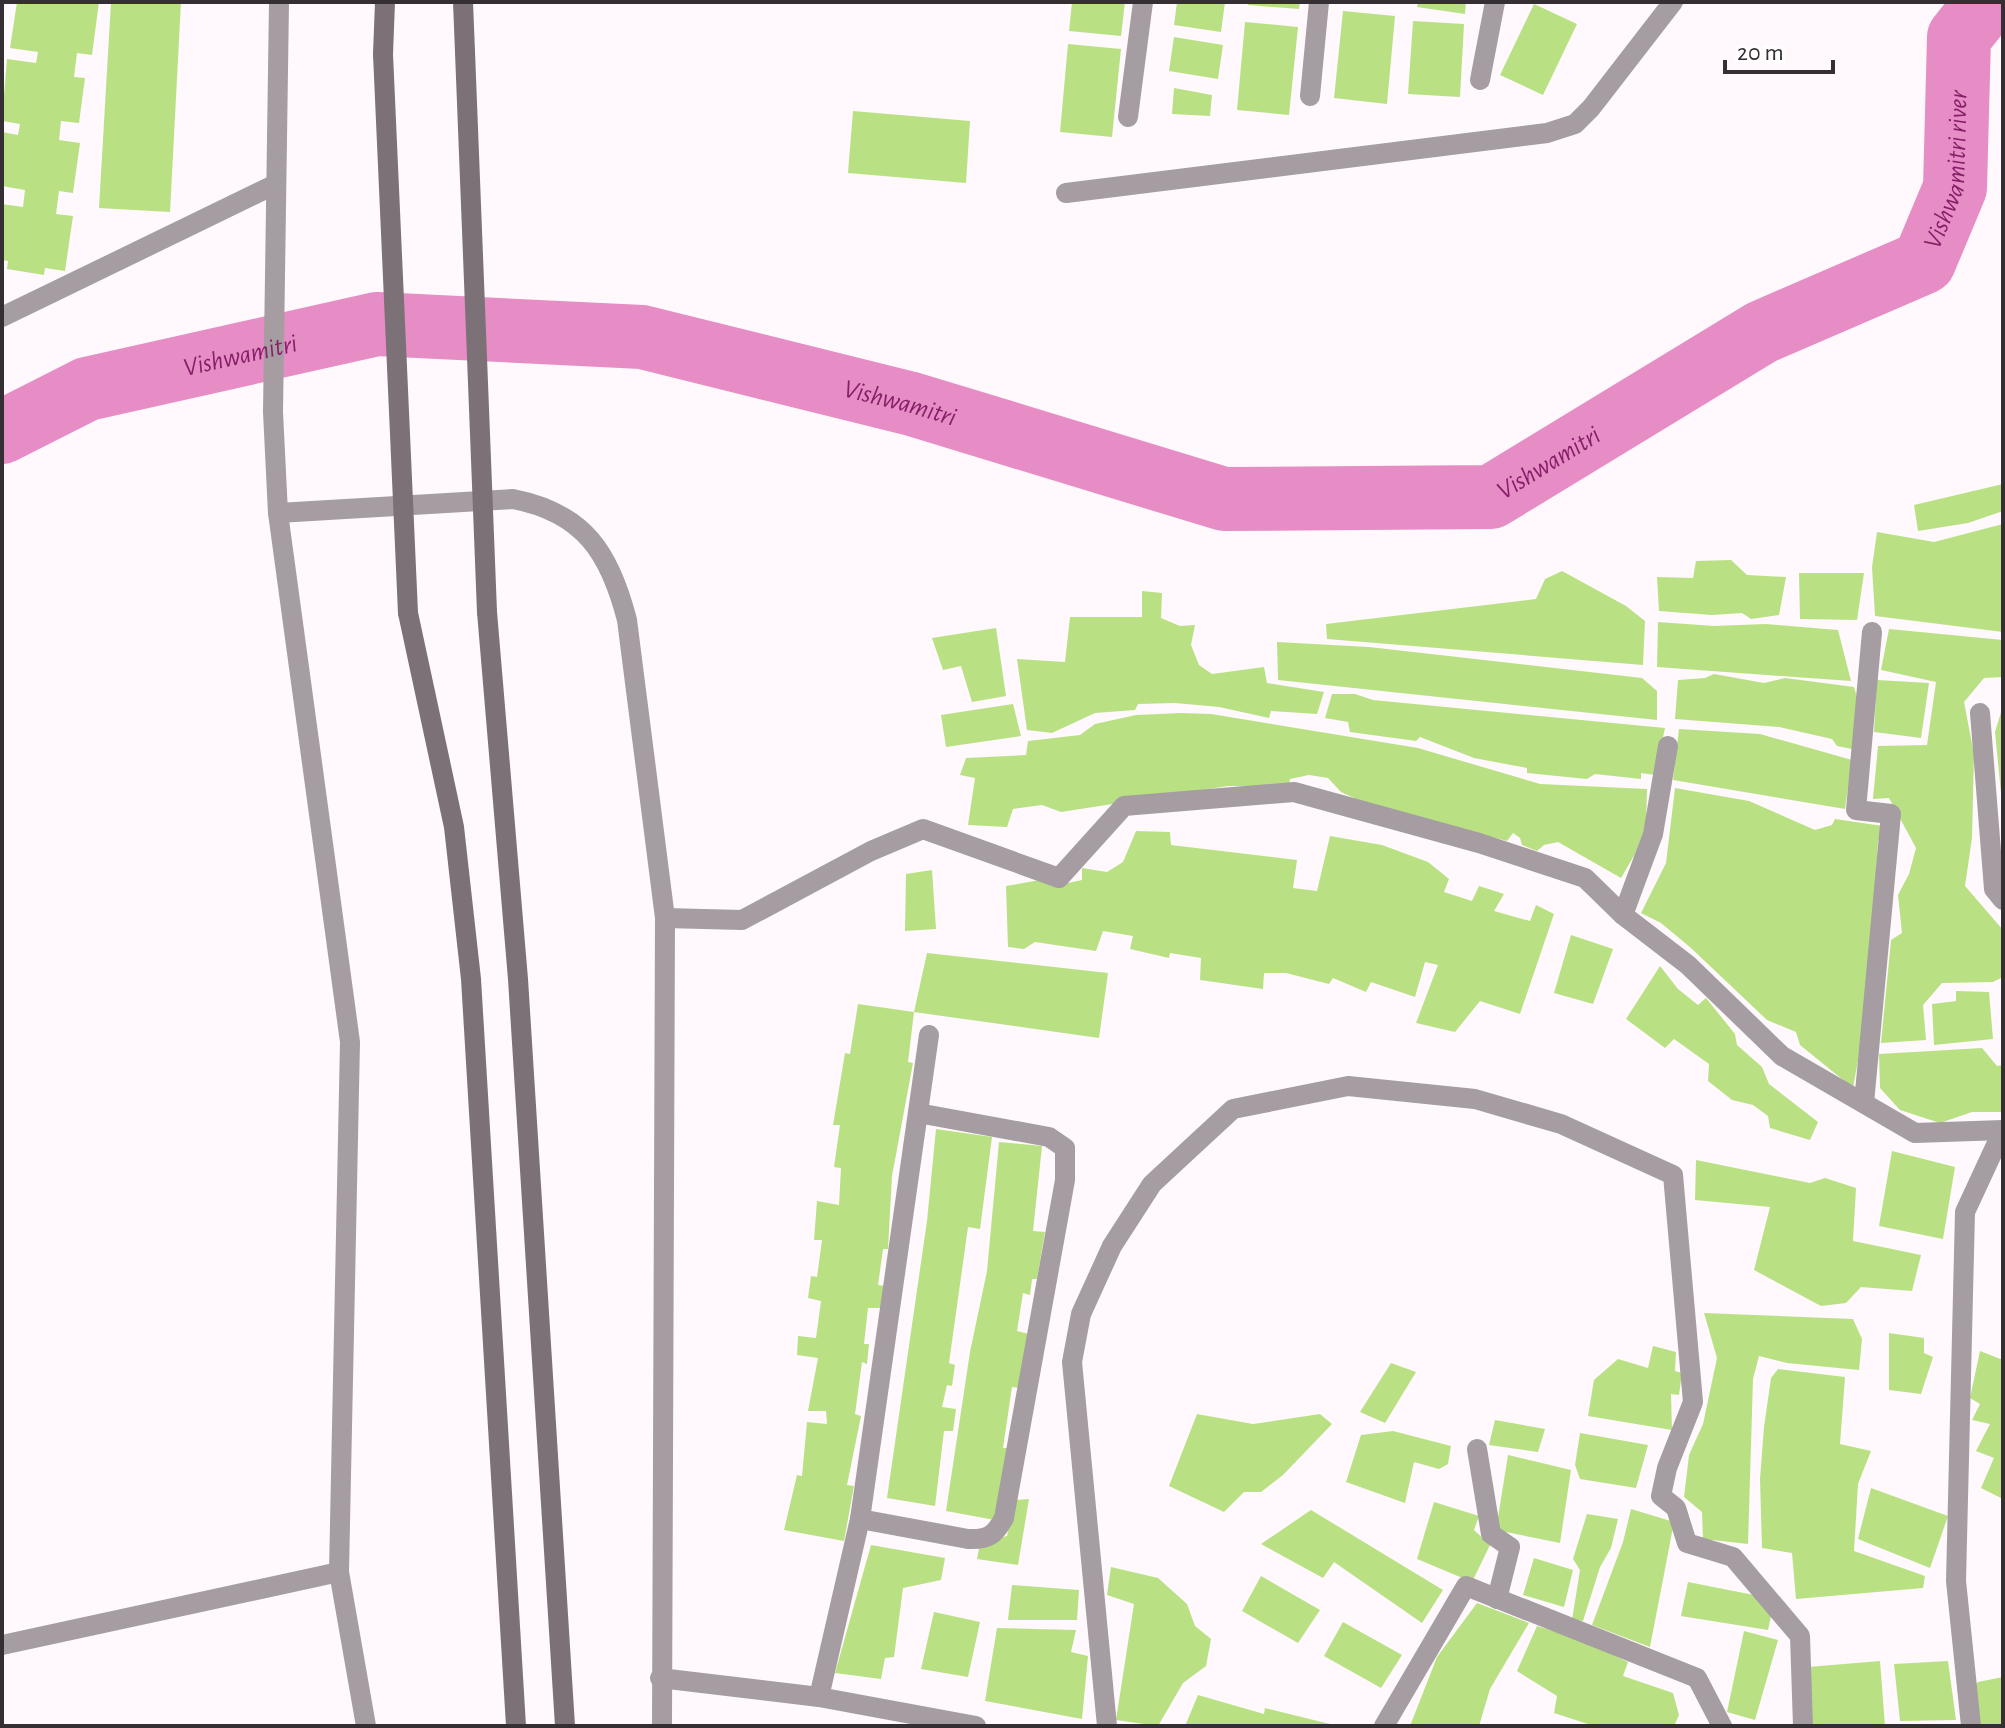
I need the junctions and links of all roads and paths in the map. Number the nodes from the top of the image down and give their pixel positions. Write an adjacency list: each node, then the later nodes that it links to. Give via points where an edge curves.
1 (279, 2): 11 (street)
2 (385, 2): 33 (main road, bridge, via 408,613 454,827 471,979)
3 (463, 2): 34 (main road, bridge, via 487,612 518,979)
4 (1143, 2): 10 (street)
5 (1319, 2): 9 (street)
6 (1495, 2): 8 (street)
7 (1673, 2): 12 (street, via 1591,108 1575,124 1547,133)
8 (1480, 80)
9 (1310, 96)
10 (1128, 117)
11 (276, 193): 13 (street); 14 (street, via 273,412)
12 (1066, 193)
13 (2, 317)
14 (278, 513): 20 (street, via 513,499 566,518 592,542 616,577 627,620); 27 (street, via 350,1042)
15 (1872, 632): 22 (street, via 1856,810 1891,814)
16 (1980, 713): 18 (street, via 1994,889)
17 (1668, 746): 19 (street, via 1653,834)
18 (2003, 900)
19 (1623, 915): 20 (street, via 1585,878 1294,792 1124,806 1059,878 923,829 742,920); 22 (street, via 1688,965 1782,1056)
20 (665, 918): 30 (street)
21 (929, 1035): 23 (street)
22 (1864, 1103): 24 (street, via 1915,1133)
23 (918, 1113): 26 (street); 26 (street, via 1049,1137 1065,1148 1065,1180 1004,1518 996,1532 984,1540 968,1539)
24 (2003, 1130): 41 (street, via 1965,1212 1956,1581)
25 (1477, 1449): 28 (street, via 1491,1534 1510,1547)
26 (860, 1519): 31 (street)
27 (339, 1572): 29 (street); 32 (street)
28 (1497, 1599): 38 (street, via 1466,1586); 39 (street, via 1697,1678)
29 (2, 1645)
30 (660, 1678): 31 (street); 35 (street)
31 (819, 1697): 36 (street)
32 (366, 1726)
33 (516, 1726)
34 (565, 1726)
35 (662, 1726)
36 (976, 1726)
37 (1107, 1726): 40 (street, via 1072,1362 1081,1314 1112,1246 1152,1184 1233,1109 1348,1086 1475,1099 1561,1124 1673,1175 1693,1402 1661,1496 1676,1508 1687,1543 1733,1557 1800,1636)
38 (1384, 1726)
39 (1722, 1726)
40 (1803, 1726)
41 (1971, 1726)

